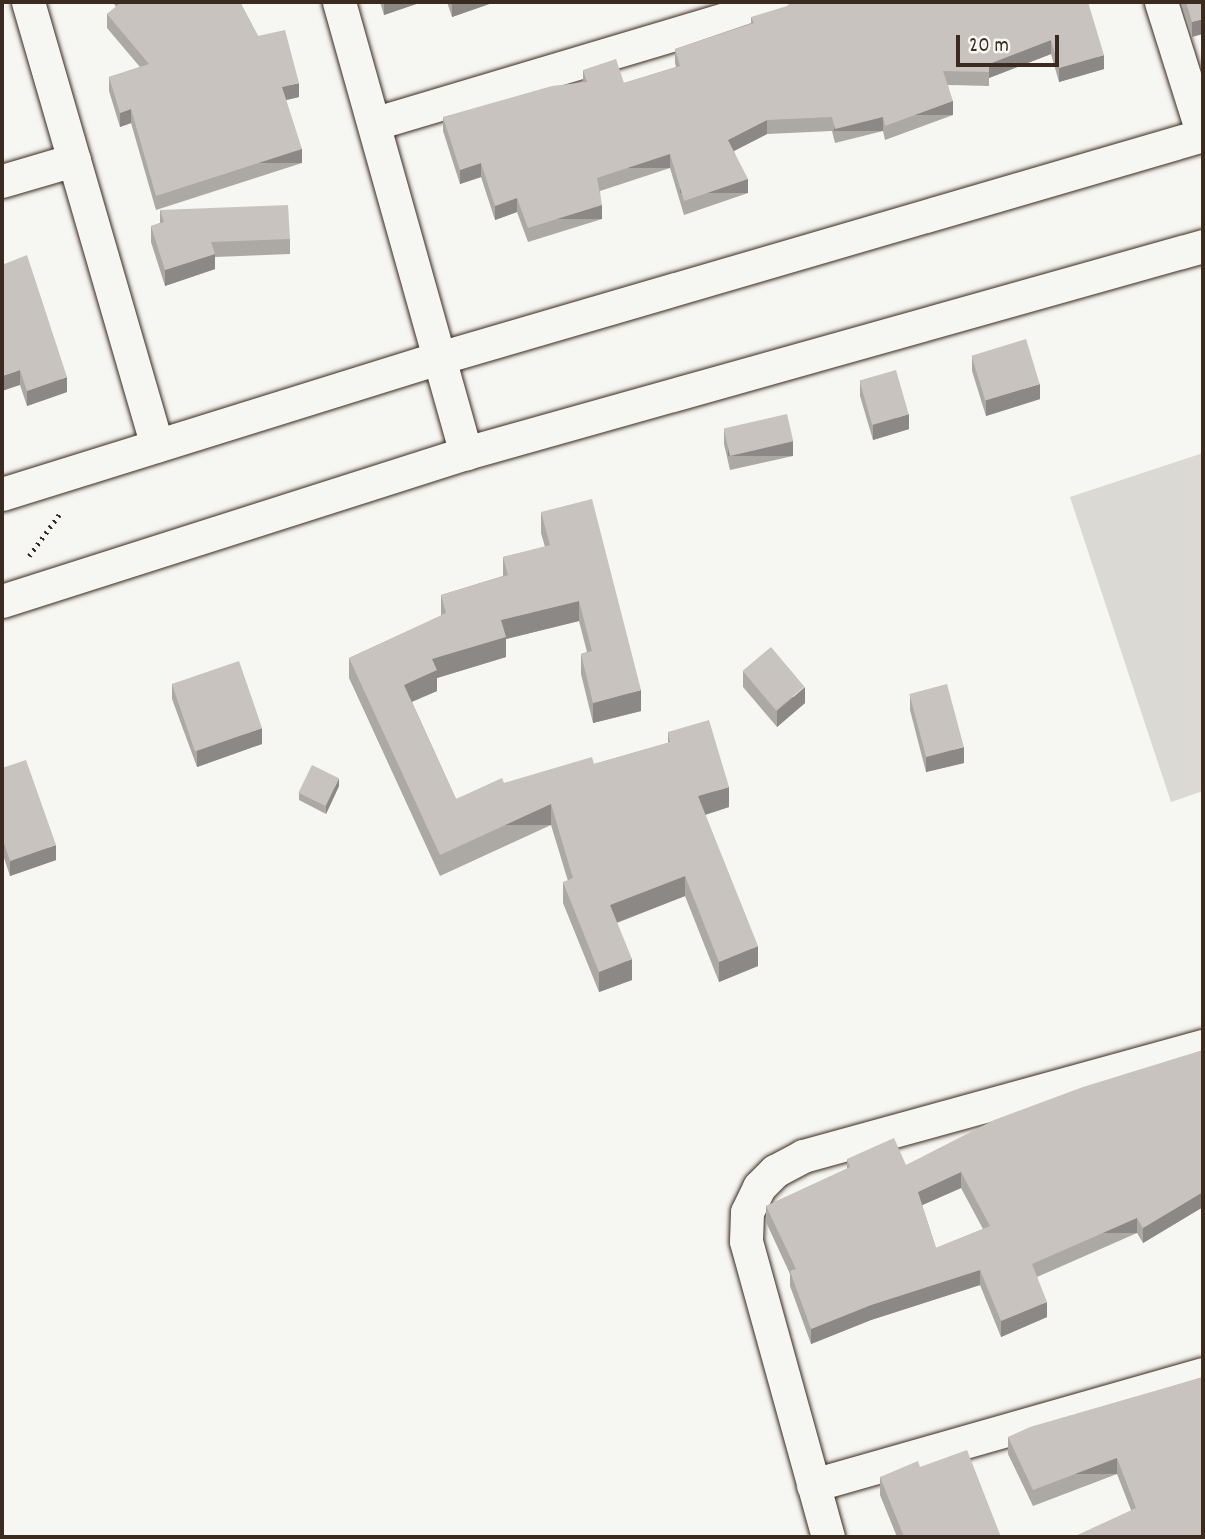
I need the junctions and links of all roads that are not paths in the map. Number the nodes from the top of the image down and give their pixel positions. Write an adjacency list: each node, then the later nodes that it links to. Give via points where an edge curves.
1 (28, 2): 7 (street)
2 (339, 2): 5 (street)
3 (781, 2): 5 (street)
4 (1161, 2): 6 (street)
5 (376, 123): 10 (street)
6 (1203, 135): 10 (street)
7 (74, 160): 8 (street); 11 (street)
8 (2, 181)
9 (1203, 246): 12 (street)
10 (439, 358): 11 (street); 12 (street)
11 (157, 446): 13 (street)
12 (466, 453): 14 (street)
13 (2, 494)
14 (2, 601)
15 (1203, 1046): 17 (street, via 803,1156 775,1171 758,1187 747,1212 746,1241)
16 (1203, 1374): 17 (street)
17 (813, 1485): 18 (street)
18 (828, 1537)

